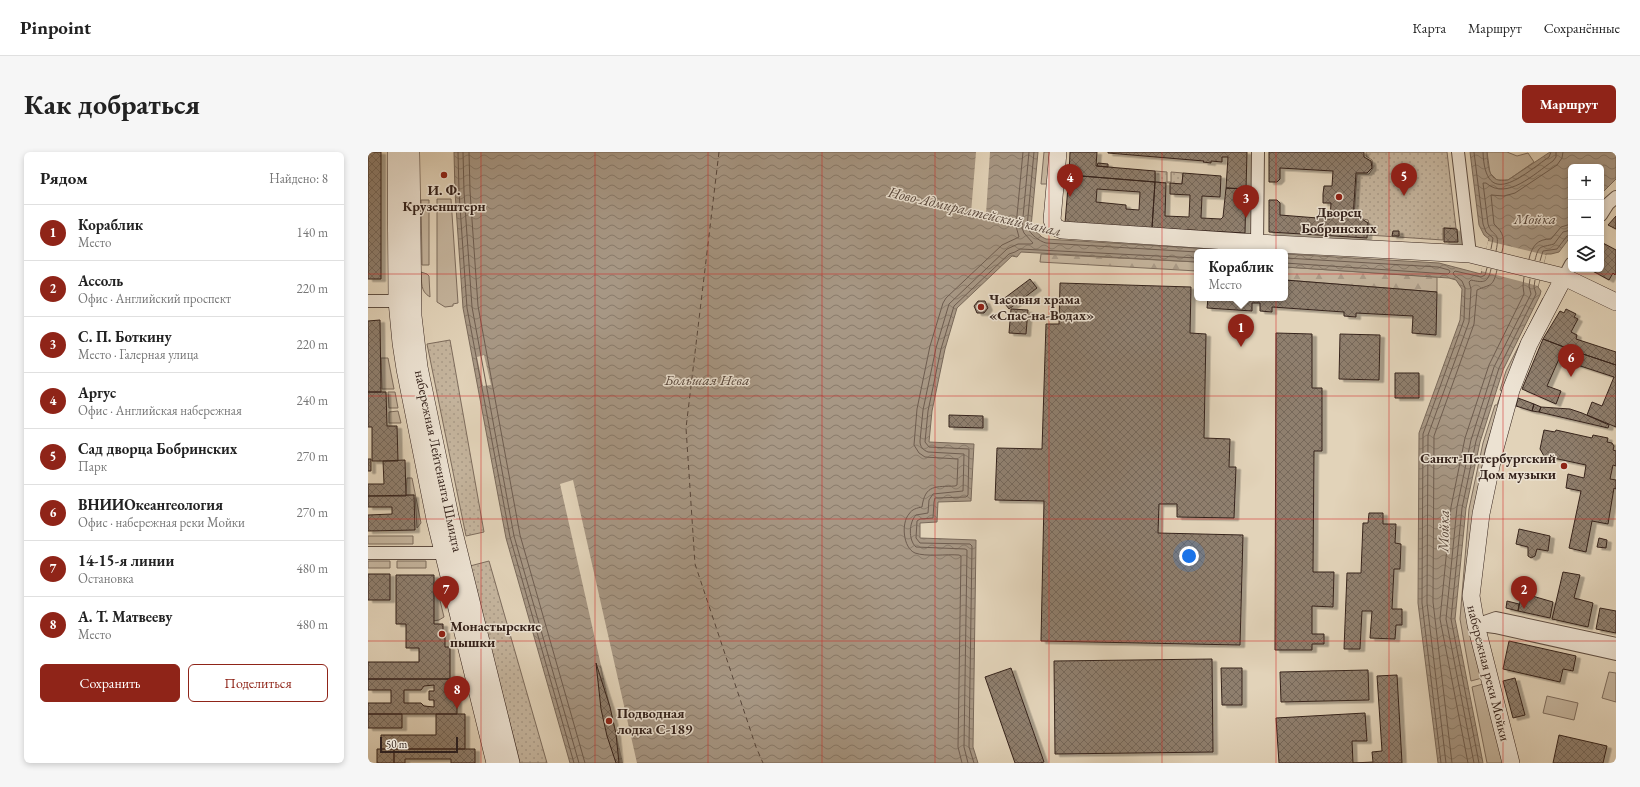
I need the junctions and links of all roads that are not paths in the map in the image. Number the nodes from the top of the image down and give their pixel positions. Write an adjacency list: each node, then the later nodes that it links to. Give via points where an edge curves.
1 (396, 152): 12 (main road, набережная Лейтенанта Шмидта)
2 (411, 152): 12 (main road, набережная Лейтенанта Шмидта)
3 (1058, 152): 8 (main road, via 1052,220 1057,228)
4 (1258, 152): 8 (street)
5 (1458, 152): 9 (street)
6 (1616, 197): 7 (street)
7 (1604, 210)
8 (1257, 243): 9 (main road)
9 (1477, 255): 10 (main road, via 1542,271)
10 (1567, 271): 13 (main road); 16 (main road, набережная реки Мойки, via 1516,375 1494,452 1481,514 1471,596)
11 (368, 300): 12 (street)
12 (405, 300): 15 (main road, набережная Лейтенанта Шмидта, via 414,335)
13 (1616, 302)
14 (368, 553): 15 (street)
15 (451, 553): 19 (main road, набережная Лейтенанта Шмидта); 20 (main road, набережная Лейтенанта Шмидта)
16 (1476, 625): 17 (street, via 1496,618); 18 (street); 21 (main road, набережная реки Мойки)
17 (1616, 644)
18 (1616, 654)
19 (495, 763)
20 (512, 763)
21 (1511, 763)

